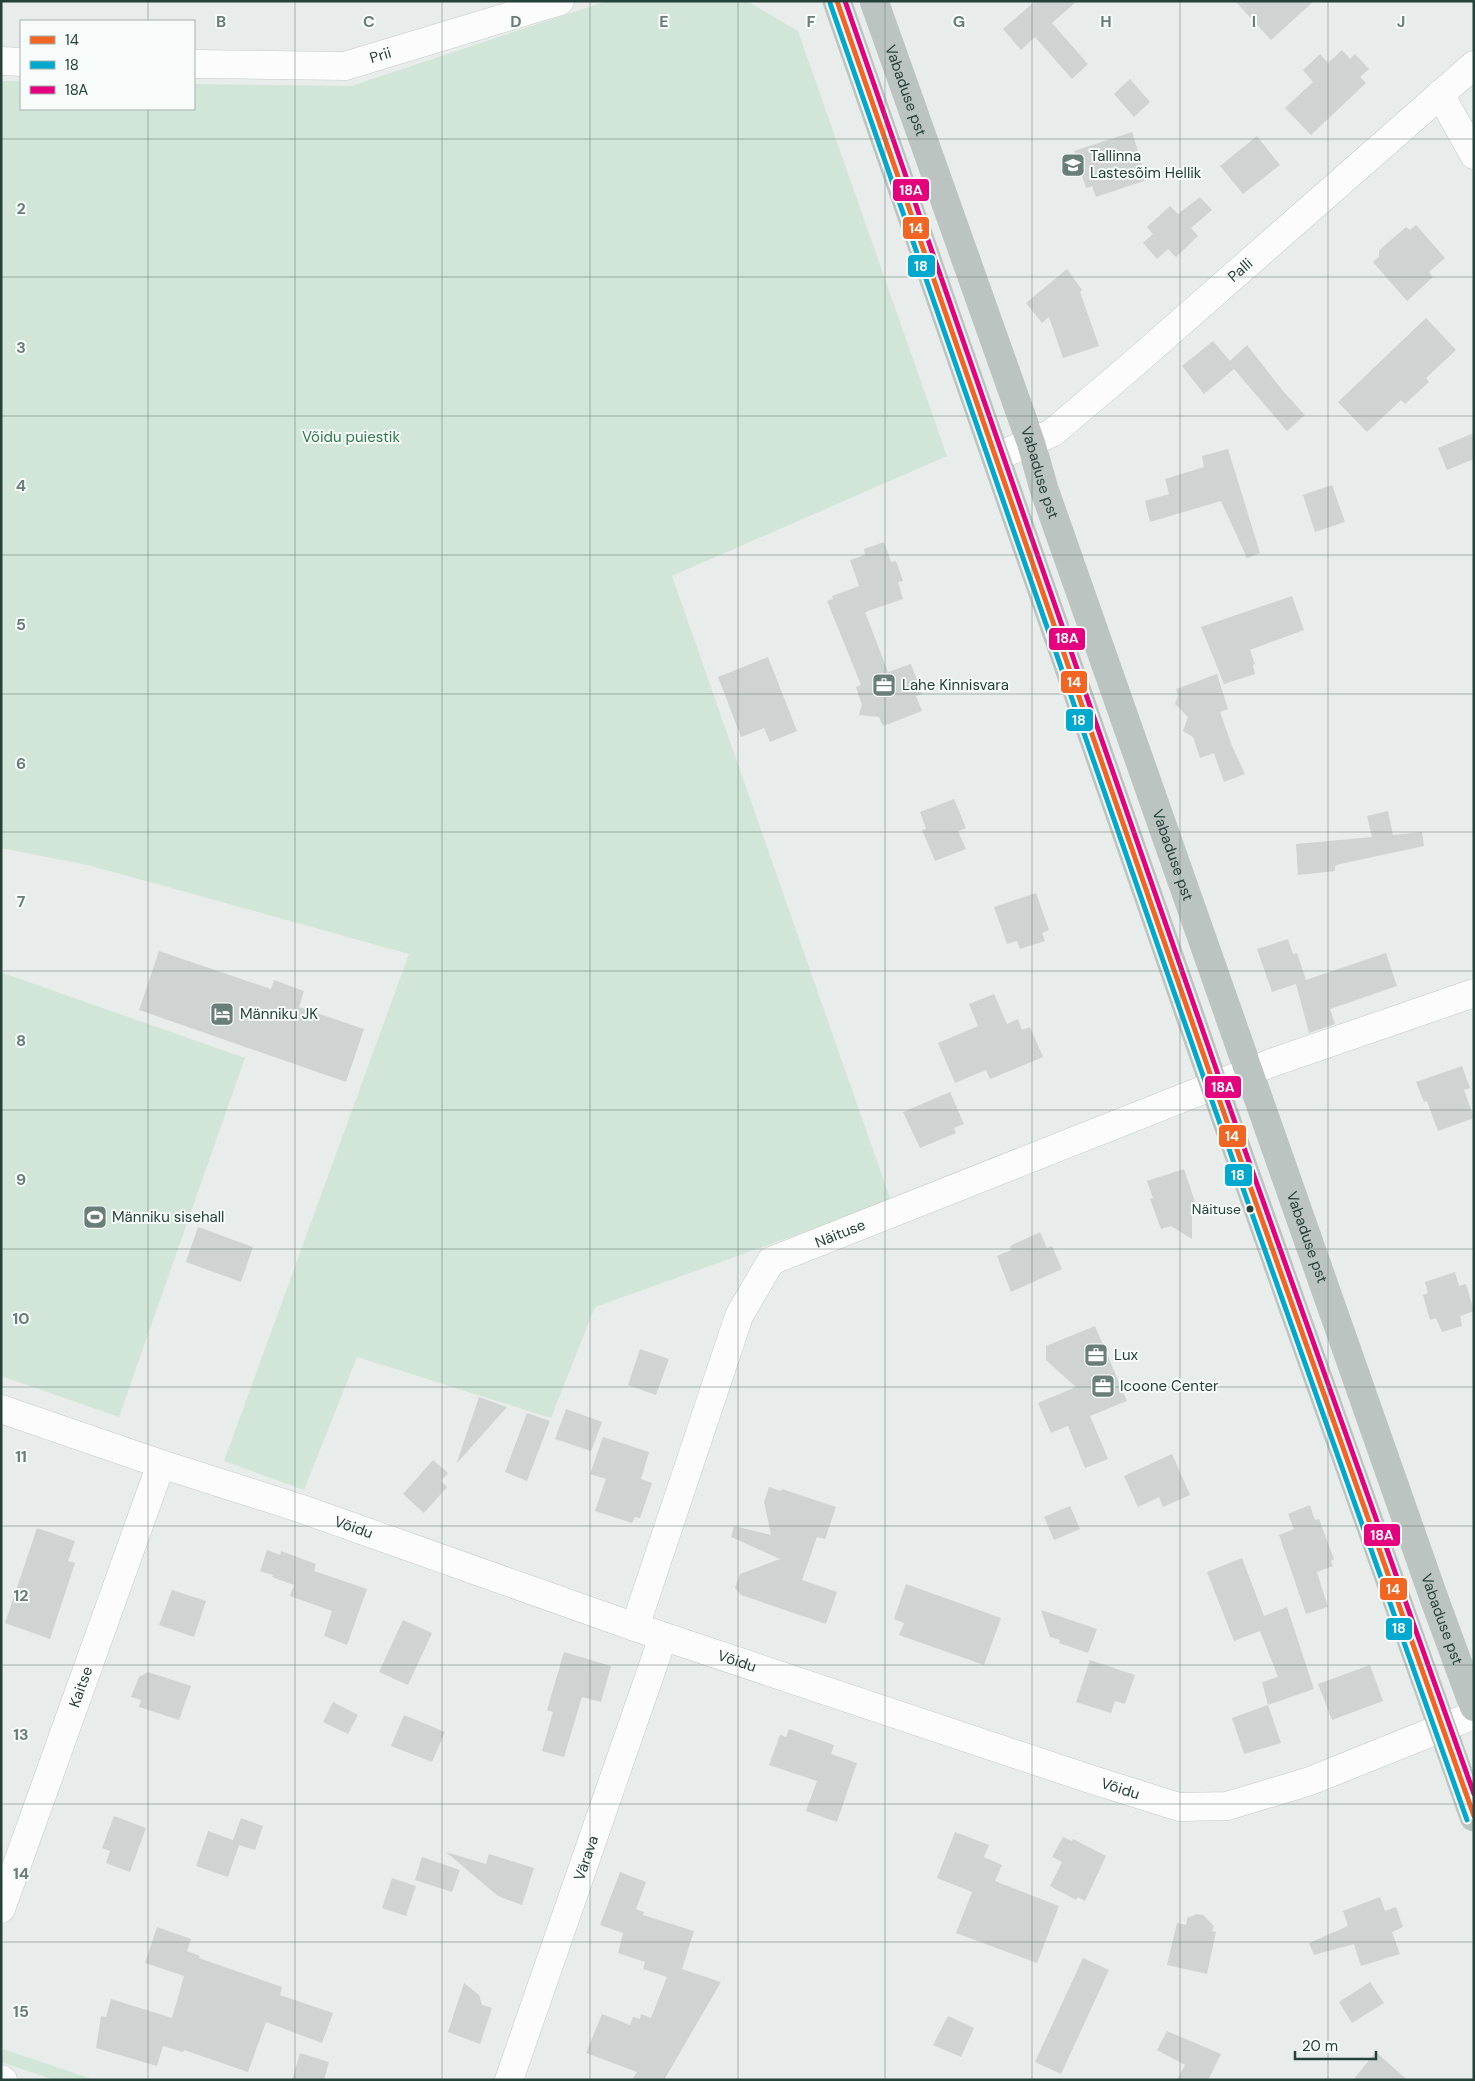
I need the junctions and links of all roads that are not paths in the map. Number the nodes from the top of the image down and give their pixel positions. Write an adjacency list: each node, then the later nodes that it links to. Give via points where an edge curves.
1 (560, 1): 6 (street, Prii, via 345,66)
2 (837, 1): 11 (highway)
3 (874, 1): 10 (highway, Vabaduse pst)
4 (1, 61): 5 (street)
5 (20, 62)
6 (195, 64)
7 (1474, 65): 8 (street, Palli)
8 (1440, 94): 9 (street); 10 (street, Palli, via 1123,373 1052,433)
9 (1474, 155)
10 (1031, 443): 11 (street, Palli); 13 (highway, Vabaduse pst, via 1044,489)
11 (996, 457): 14 (highway)
12 (1474, 994): 13 (street, Näituse)
13 (1250, 1071): 14 (street, Näituse); 19 (highway, Vabaduse pst)
14 (1214, 1085): 17 (street, Näituse, via 771,1261 739,1316); 21 (highway)
15 (1, 1409): 16 (street, Võidu)
16 (161, 1464): 17 (street, Võidu, via 299,1508); 23 (street, Kaitse)
17 (635, 1628): 18 (street, Võidu)
18 (663, 1637): 21 (street, Võidu, via 1179,1807 1227,1806 1310,1781); 24 (street, Värava)
19 (1474, 1707)
20 (1474, 1715): 21 (street, Võidu)
21 (1443, 1728): 22 (highway)
22 (1474, 1818)
23 (1, 1909)
24 (509, 2080)

